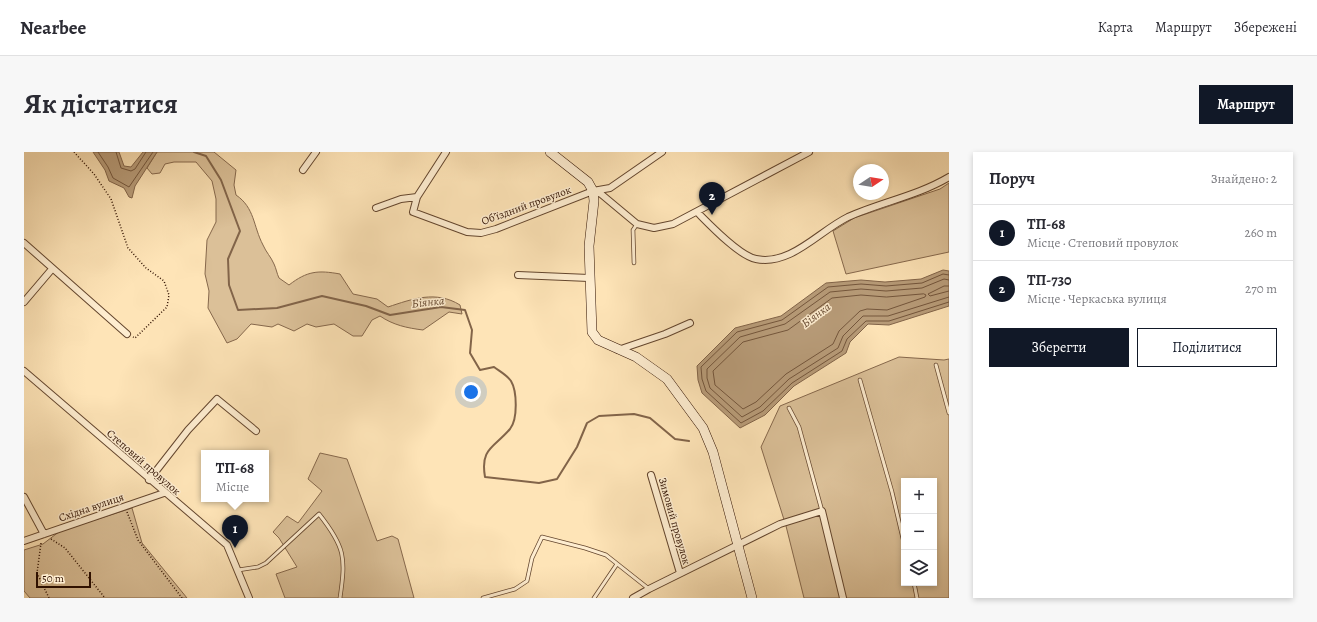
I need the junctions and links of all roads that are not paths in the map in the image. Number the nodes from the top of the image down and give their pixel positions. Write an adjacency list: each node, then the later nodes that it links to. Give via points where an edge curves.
1 (316, 152): 6 (street)
2 (446, 152): 9 (street, Обʼїздний провулок)
3 (550, 152): 8 (street, via 588,182)
4 (662, 152): 8 (street, via 610,188)
5 (809, 152): 11 (street)
6 (303, 170)
7 (949, 177): 11 (street, via 935,186 847,218 789,254 769,260 754,259 731,244)
8 (593, 191): 9 (street, Обʼїздний провулок, via 481,233 467,232 412,212); 12 (street, via 601,194); 17 (street)
9 (417, 197): 10 (street, via 401,199)
10 (376, 208)
11 (697, 212): 12 (street, via 673,224 654,228)
12 (637, 224): 14 (lane, via 633,230)
13 (24, 243): 15 (street)
14 (634, 263)
15 (52, 269): 18 (street); 20 (street)
16 (518, 275): 17 (street)
17 (589, 278): 21 (street, via 592,332 598,340)
18 (24, 302)
19 (690, 323): 21 (street)
20 (127, 334)
21 (617, 350): 36 (street, via 636,357 667,379 703,428 713,452)
22 (936, 365): 26 (lane)
23 (24, 371): 29 (street, Степовий провулок)
24 (860, 380): 33 (lane)
25 (790, 408): 32 (lane, via 799,427)
26 (949, 413)
27 (256, 431): 29 (street, via 216,399)
28 (651, 475): 39 (street, Зимовий провулок)
29 (149, 480): 30 (street, Степовий провулок)
30 (164, 493): 34 (street, Східна вулиця); 38 (street, Степовий провулок, via 227,545)
31 (24, 497): 34 (street)
32 (822, 511): 36 (street, via 780,524); 49 (street)
33 (901, 530)
34 (44, 534): 35 (street, Східна вулиця)
35 (24, 541)
36 (738, 545): 39 (street); 48 (street)
37 (617, 564): 41 (lane); 45 (lane, via 606,555 542,537 532,558 527,581 515,589); 46 (lane)
38 (238, 570): 43 (street, Степовий провулок); 44 (lane, via 266,563 319,514 333,532 343,554)
39 (680, 573): 41 (street)
40 (915, 586): 50 (lane)
41 (649, 589): 42 (street)
42 (643, 595): 47 (street)
43 (249, 598)
44 (340, 598)
45 (483, 598)
46 (594, 598)
47 (633, 598)
48 (752, 598)
49 (843, 598)
50 (917, 598)

